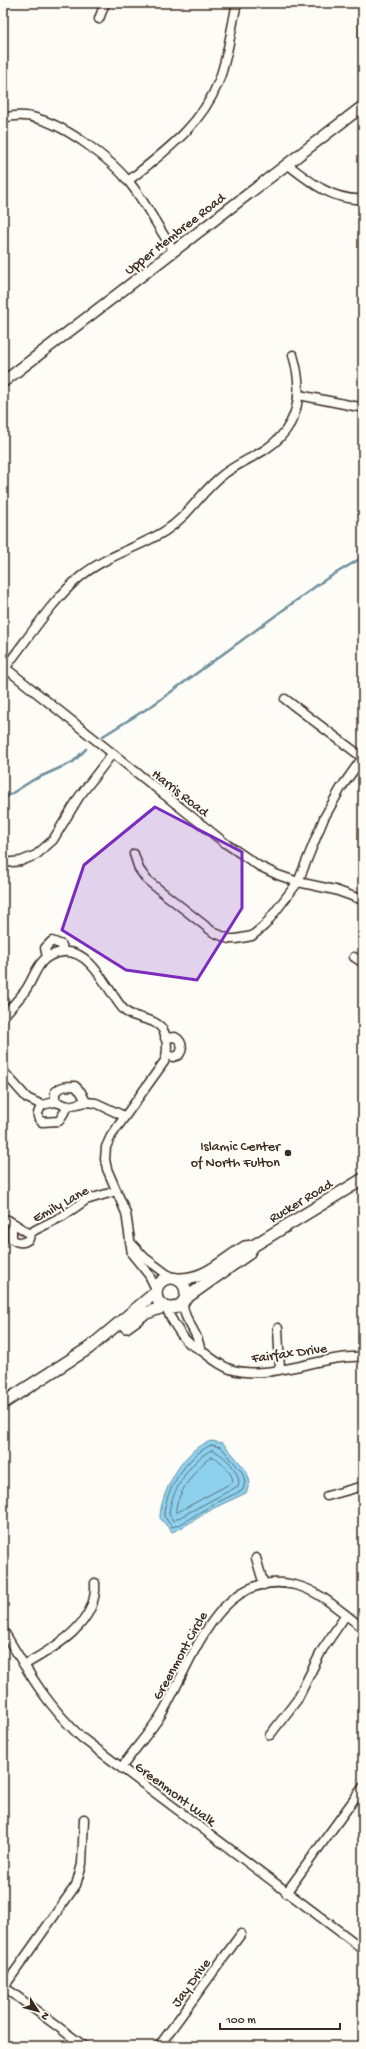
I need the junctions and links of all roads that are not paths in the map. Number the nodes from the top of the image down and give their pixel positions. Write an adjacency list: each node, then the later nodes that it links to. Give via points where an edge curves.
1 (105, 3): 3 (street)
2 (237, 3): 7 (street, via 223,69 211,98 183,136)
3 (100, 19)
4 (363, 106): 6 (street, Upper Hembree Road)
5 (3, 118): 7 (street, via 29,116 51,123 110,162)
6 (287, 164): 8 (street, via 312,184 328,192 344,198); 9 (street, Upper Hembree Road)
7 (128, 181): 9 (street)
8 (363, 199)
9 (174, 251): 11 (street, Upper Hembree Road)
10 (293, 355): 12 (street, via 299,375)
11 (3, 382)
12 (299, 395): 13 (street); 14 (street, via 292,420 276,441 222,476 167,530 101,562 80,576)
13 (359, 408)
14 (4, 667): 16 (street, Harris Road)
15 (285, 700): 17 (street)
16 (112, 754): 19 (street, via 79,798 53,840 36,854); 20 (street, Harris Road, via 225,843 259,866)
17 (363, 757): 20 (street, via 324,818)
18 (134, 854): 20 (street, via 139,869 147,880 213,932 229,938 244,938 258,932)
19 (3, 863)
20 (298, 882): 21 (street, Harris Road, via 335,890)
21 (363, 900)
22 (63, 952): 23 (street); 23 (street, via 62,945 52,941 45,948); 27 (street, via 77,955 90,964 101,975 126,1012 158,1025 164,1031)
23 (47, 957): 26 (street, via 34,971 25,990)
24 (354, 957): 25 (street)
25 (363, 963)
26 (3, 1017)
27 (165, 1038): 28 (street); 28 (street, via 175,1037 182,1046 179,1055)
28 (167, 1055): 34 (street)
29 (3, 1071): 32 (street, via 27,1098)
30 (56, 1102): 31 (street, via 54,1092 60,1087 75,1086); 32 (street); 33 (street)
31 (86, 1102): 33 (street); 34 (street, via 105,1106)
32 (42, 1105): 33 (street, via 37,1113 38,1118 49,1123 58,1121)
33 (68, 1106)
34 (124, 1116): 36 (street, via 106,1147 105,1158)
35 (363, 1179): 41 (main road, Rucker Road)
36 (116, 1190): 39 (street, Emily Lane, via 86,1200); 40 (street, via 126,1213)
37 (3, 1219): 38 (street, Emily Lane)
38 (15, 1224): 39 (street, Emily Lane); 39 (street, Emily Lane, via 11,1235 18,1242 26,1242)
39 (30, 1234)
40 (129, 1241): 42 (street, via 145,1258); 43 (street, via 135,1260 144,1268)
41 (253, 1246): 42 (main road, Rucker Road, via 245,1247 204,1275 190,1279); 44 (main road, Rucker Road, via 248,1254)
42 (174, 1279): 43 (main road, via 161,1282); 44 (main road, via 185,1287)
43 (156, 1291): 45 (main road, via 157,1300); 47 (main road)
44 (184, 1300): 45 (main road, via 177,1308); 48 (street, via 185,1316 200,1339)
45 (165, 1307): 47 (main road, via 144,1314 106,1341); 48 (street, Fairfax Drive, via 188,1342)
46 (278, 1328): 50 (street)
47 (89, 1348): 51 (main road)
48 (200, 1349): 50 (street, Fairfax Drive, via 218,1364 232,1369 247,1372)
49 (363, 1357): 50 (street, Fairfax Drive, via 350,1356)
50 (280, 1369)
51 (3, 1403)
52 (363, 1486): 53 (street)
53 (327, 1496)
54 (256, 1558): 56 (street)
55 (95, 1583): 60 (street, via 96,1592 91,1605 75,1630 56,1647)
56 (264, 1585): 57 (street, Greenmont Circle, via 285,1584 305,1588); 62 (street, Greenmont Circle, via 238,1594 218,1613 160,1715)
57 (346, 1616): 58 (street, Greenmont Circle); 61 (street, via 322,1650 297,1700)
58 (363, 1628)
59 (3, 1630): 60 (street, Greenmont Walk)
60 (24, 1665): 62 (street, Greenmont Walk, via 62,1720)
61 (270, 1735)
62 (121, 1768): 65 (street, Greenmont Walk)
63 (363, 1787): 65 (street)
64 (84, 1819): 68 (street, via 82,1864 76,1885)
65 (286, 1893): 67 (street, Greenmont Walk)
66 (241, 1934): 70 (street, Jay Drive)
67 (363, 1949)
68 (3, 1987): 69 (street)
69 (84, 2046)
70 (160, 2046)

